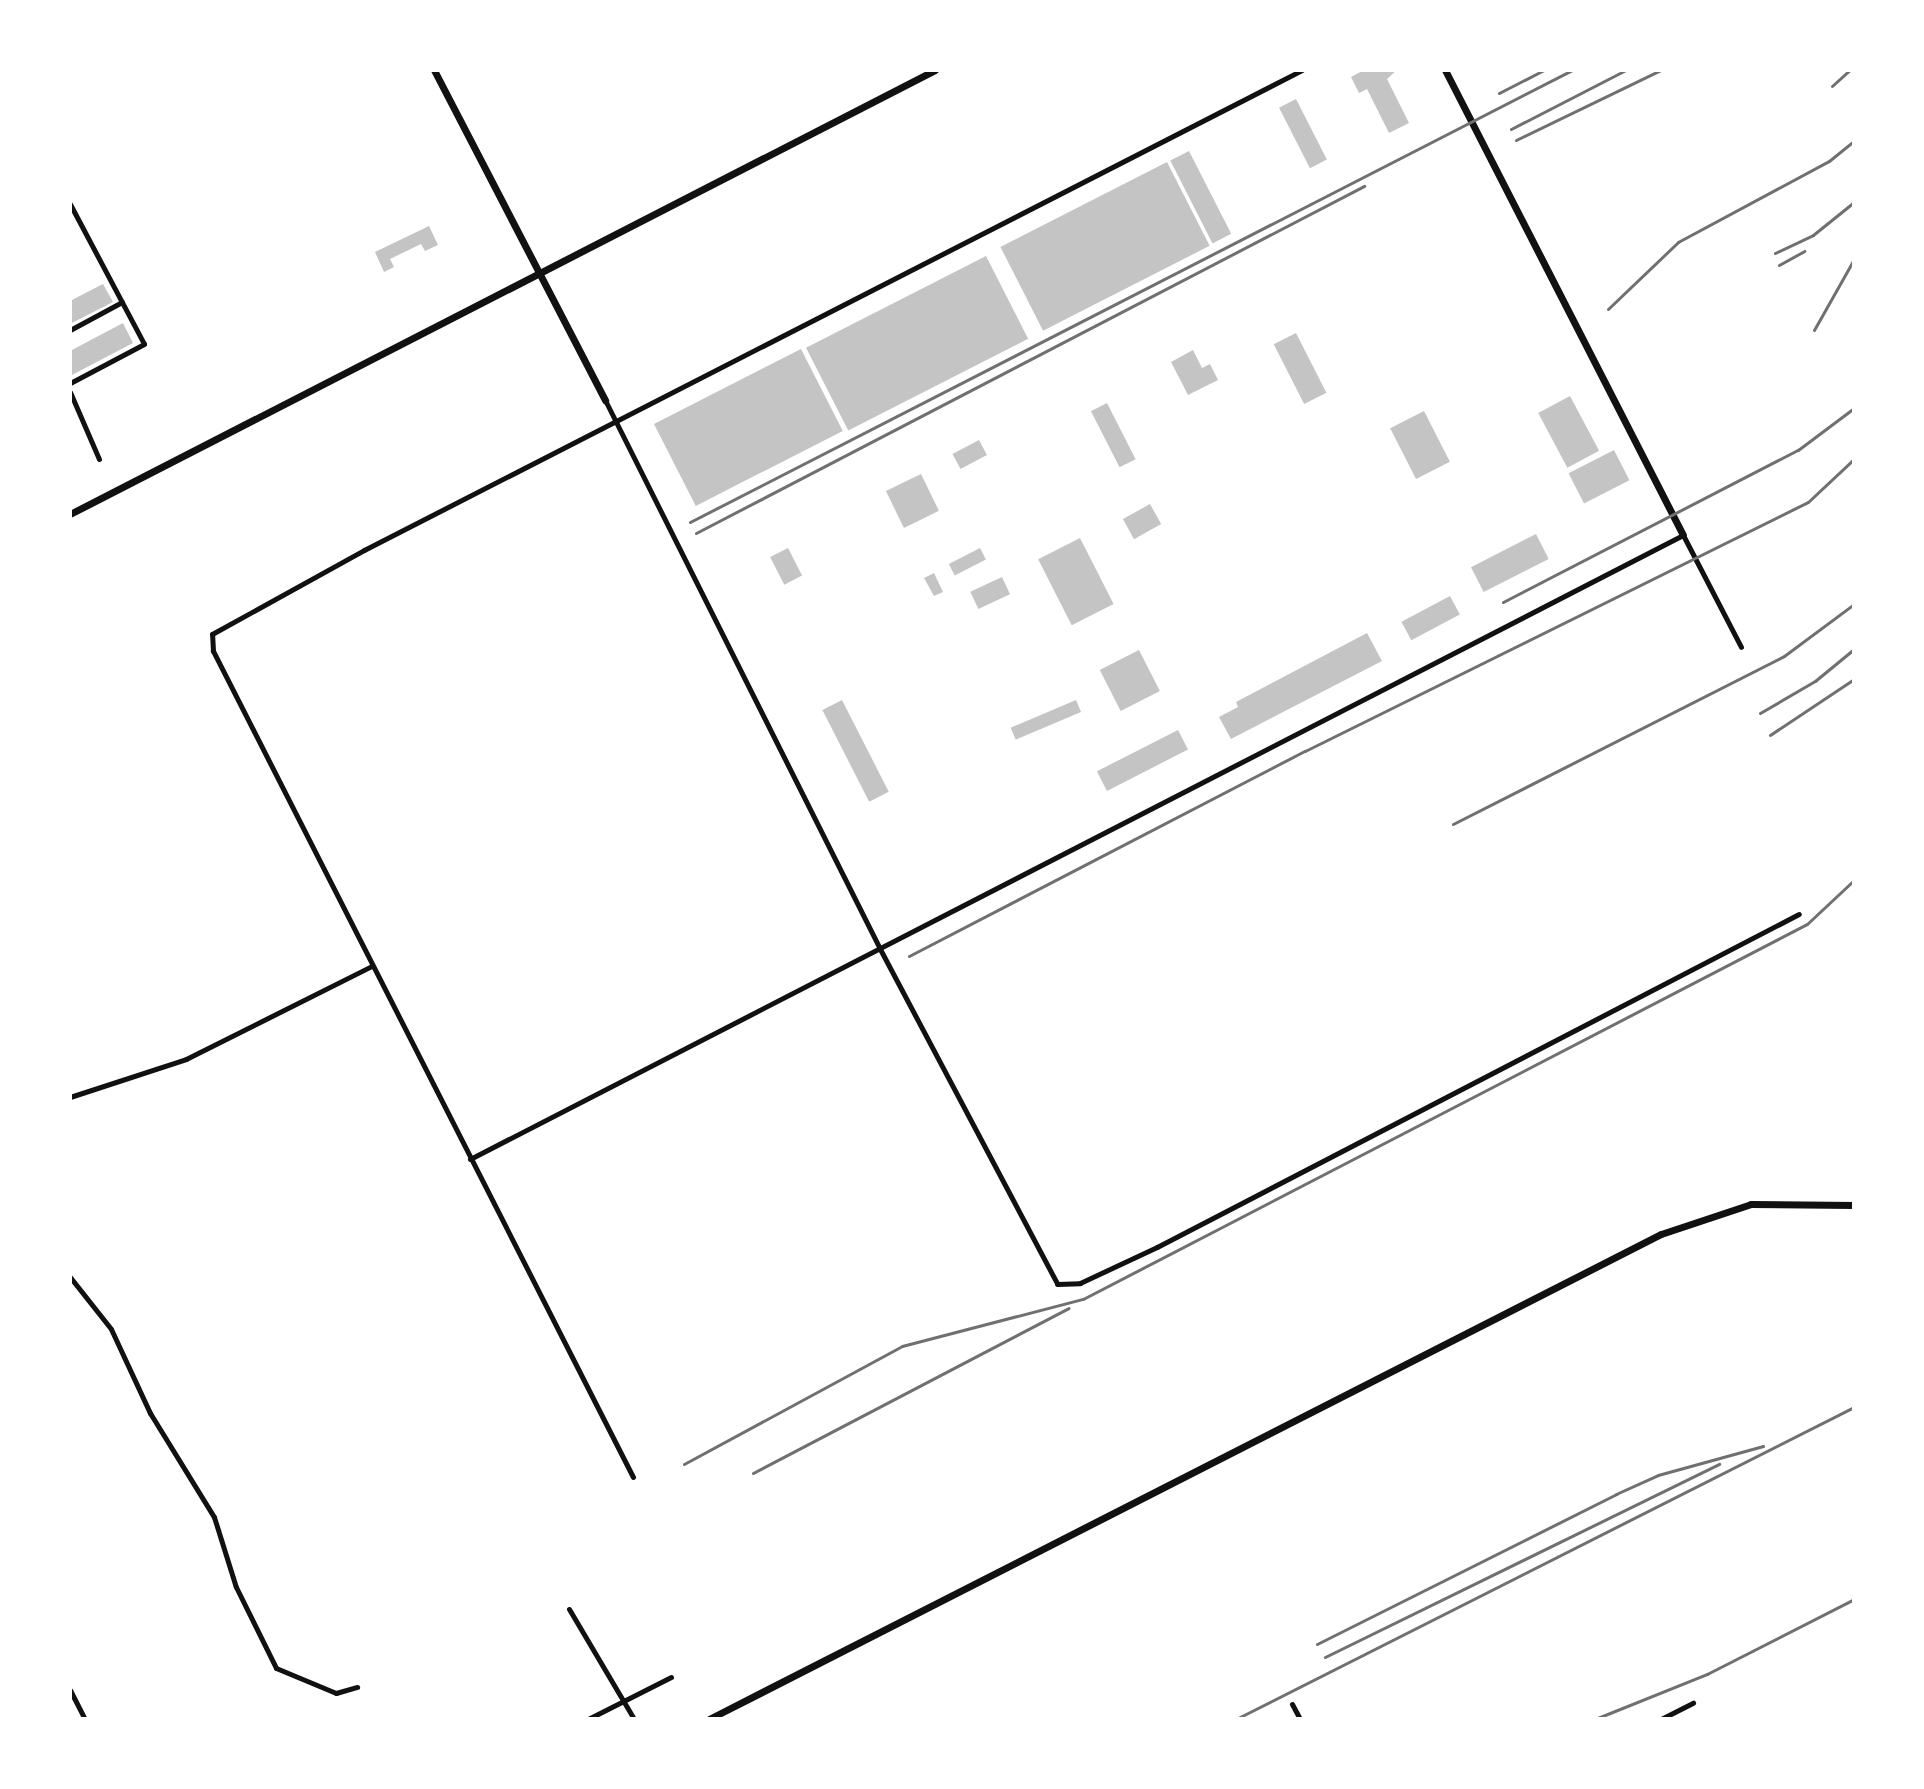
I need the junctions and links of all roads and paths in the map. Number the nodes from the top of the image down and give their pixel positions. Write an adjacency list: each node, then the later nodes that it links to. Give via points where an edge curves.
1 (434, 70): 6 (street)
2 (935, 70): 6 (street)
3 (1302, 70): 14 (street)
4 (1445, 70): 17 (street)
5 (70, 204): 7 (street)
6 (541, 274): 11 (street); 16 (street)
7 (122, 302): 8 (street); 9 (street, via 144,344)
8 (70, 330)
9 (70, 383)
10 (70, 392): 12 (street)
11 (605, 400): 14 (street)
12 (79, 415): 13 (street); 15 (street)
13 (70, 420)
14 (616, 422): 20 (street); 21 (street, via 233,618 212,634 213,651)
15 (99, 459)
16 (70, 514)
17 (1683, 535): 18 (street); 20 (street, via 1294,731 1185,795)
18 (1741, 647)
19 (1799, 914): 20 (street, via 1157,1247 1063,1287 1047,1272)
20 (880, 949): 23 (street)
21 (372, 966): 22 (street, via 186,1059); 23 (street)
22 (70, 1097)
23 (470, 1159): 26 (street)
24 (1854, 1205): 37 (street, via 1751,1204 1661,1234)
25 (70, 1277): 29 (street, via 111,1329 150,1413 214,1517 236,1587 276,1668 336,1693)
26 (633, 1477)
27 (569, 1609): 31 (street)
28 (671, 1677): 31 (street)
29 (357, 1687)
30 (70, 1690): 34 (street)
31 (621, 1702): 35 (street); 36 (street)
32 (1693, 1703): 39 (street)
33 (1292, 1704): 38 (street)
34 (85, 1719)
35 (588, 1719)
36 (634, 1719)
37 (709, 1719)
38 (1300, 1719)
39 (1661, 1719)

